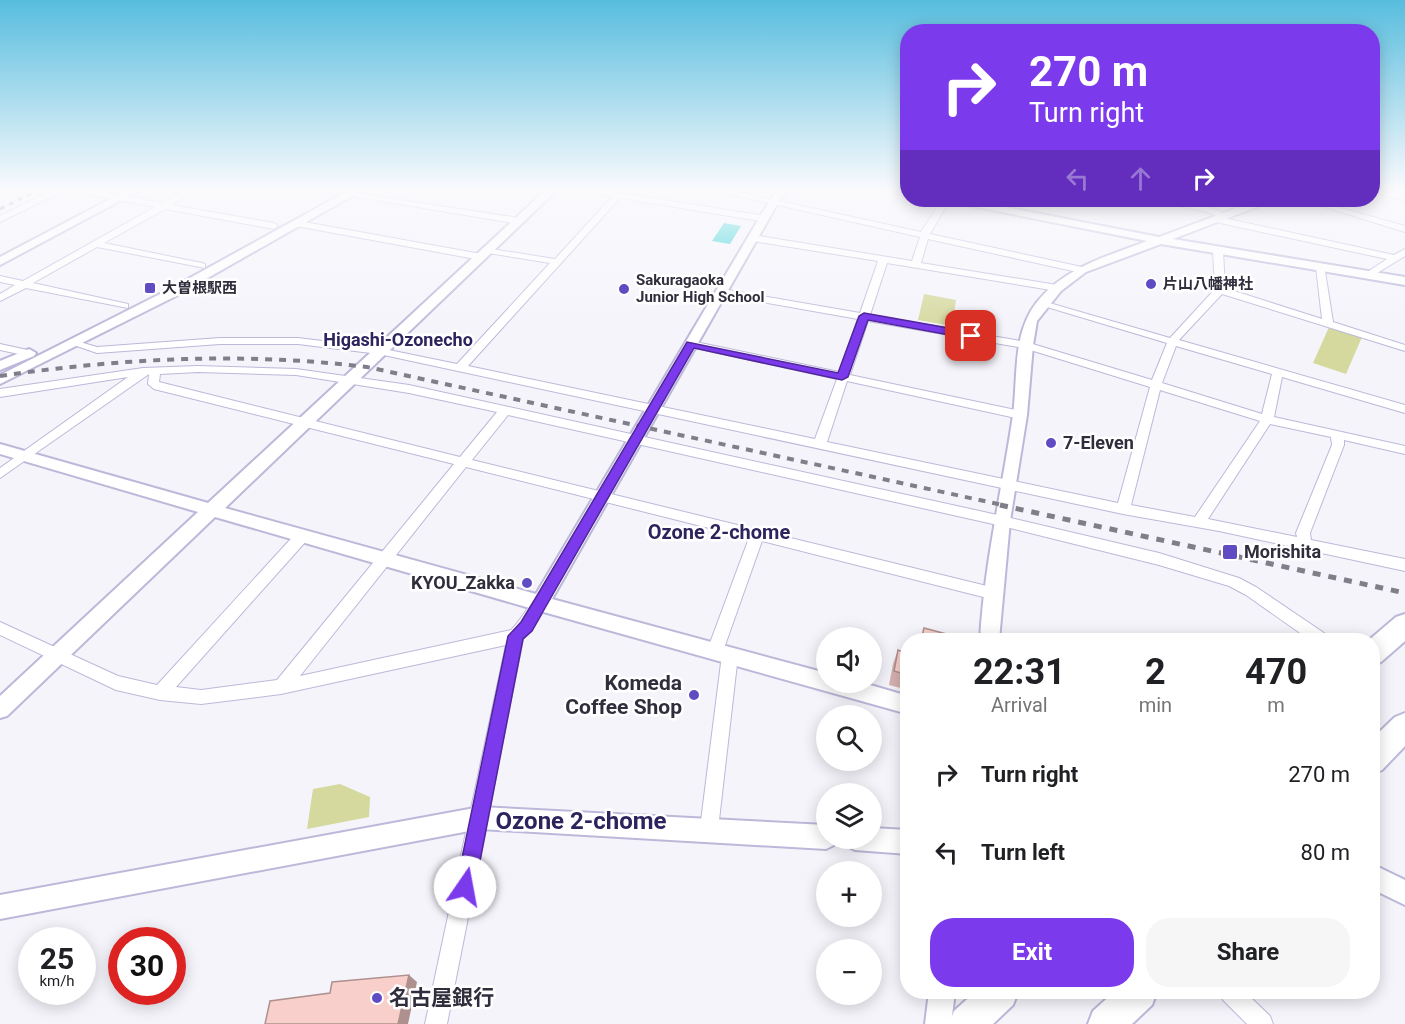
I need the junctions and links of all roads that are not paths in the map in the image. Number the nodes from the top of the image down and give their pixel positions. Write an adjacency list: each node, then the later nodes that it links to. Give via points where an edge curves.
1 (49, 236): 20 (street)
2 (110, 236): 14 (street)
3 (256, 236): 23 (street)
4 (277, 236): 39 (street)
5 (374, 236): 17 (street)
6 (503, 236): 17 (street)
7 (581, 236): 21 (street)
8 (925, 236): 22 (street); 25 (street)
9 (1136, 236): 13 (street)
10 (1168, 236): 13 (street)
11 (1299, 236): 18 (street)
12 (753, 238): 19 (street); 32 (street)
13 (1157, 240): 15 (street); 25 (street)
14 (96, 244): 23 (street); 29 (street)
15 (1218, 251): 24 (street); 31 (street)
16 (1405, 252): 18 (street)
17 (484, 253): 21 (street); 44 (street)
18 (1394, 258): 26 (street)
19 (884, 259): 22 (street); 36 (street)
20 (0, 262)
21 (558, 262): 47 (street)
22 (916, 264): 30 (street)
23 (202, 266): 35 (street)
24 (1321, 267): 26 (street); 37 (street)
25 (1082, 270): 30 (street)
26 (1369, 275): 28 (street)
27 (0, 279): 29 (street)
28 (1405, 281)
29 (25, 284): 33 (street); 35 (street)
30 (1057, 288): 34 (street)
31 (1220, 290): 37 (street); 38 (street)
32 (722, 292): 36 (street); 40 (street)
33 (0, 298)
34 (1042, 304): 38 (street); 41 (street, via 1031,321)
35 (124, 306): 45 (street)
36 (864, 316): 41 (street); 50 (street)
37 (1328, 324): 43 (street)
38 (1173, 341): 49 (street); 53 (street)
39 (73, 343): 44 (street, via 97,350 288,340); 52 (street)
40 (691, 344): 50 (street); 55 (street)
41 (1026, 345): 53 (street); 58 (street)
42 (0, 347): 45 (street)
43 (1405, 348)
44 (379, 351): 47 (street); 51 (street)
45 (28, 353): 46 (street)
46 (0, 366)
47 (460, 368): 55 (street)
48 (150, 370): 51 (street, via 250,369); 54 (street); 60 (street, via 158,386); 66 (street)
49 (1278, 372): 56 (street); 59 (street)
50 (842, 377): 58 (street); 63 (street)
51 (350, 379): 57 (street); 60 (street)
52 (0, 380)
53 (1156, 385): 59 (street); 72 (street)
54 (0, 393)
55 (654, 409): 62 (street); 63 (street)
56 (1405, 409)
57 (505, 410): 62 (street); 67 (street)
58 (1020, 415): 69 (street)
59 (1267, 419): 61 (street); 74 (street)
60 (302, 423): 67 (street); 71 (street)
61 (1336, 435): 65 (street); 77 (street, via 1338,445 1303,533)
62 (637, 440): 70 (street); 73 (street)
63 (820, 444): 69 (street)
64 (0, 448): 66 (street)
65 (1405, 450)
66 (25, 455): 68 (street); 71 (street)
67 (463, 462): 70 (street); 78 (street)
68 (0, 474)
69 (1009, 485): 72 (street); 73 (street)
70 (603, 497): 75 (street); 81 (street)
71 (211, 509): 76 (street); 89 (street)
72 (1123, 509): 74 (street)
73 (1002, 521): 80 (street); 85 (street, via 1159,559 1234,582)
74 (1198, 523): 77 (street)
75 (757, 535): 80 (street); 88 (street)
76 (303, 536): 78 (street); 92 (street)
77 (1305, 544): 79 (street)
78 (385, 560): 81 (street); 91 (street)
79 (1405, 565)
80 (995, 594): 84 (street)
81 (540, 603): 86 (street); 88 (street)
82 (1405, 625): 87 (highway)
83 (0, 628): 89 (street)
84 (990, 633)
85 (1311, 633)
86 (516, 636): 91 (street); 98 (street)
87 (1380, 647)
88 (722, 653): 90 (street); 99 (street)
89 (57, 656): 92 (street, via 116,683); 95 (street)
90 (816, 679)
91 (281, 687): 92 (street, via 201,697)
92 (160, 693)
93 (866, 693): 94 (street)
94 (900, 703)
95 (0, 709)
96 (1405, 726): 97 (highway)
97 (1380, 752)
98 (480, 818): 99 (street); 105 (street); 110 (street)
99 (709, 829): 100 (street)
100 (816, 836)
101 (882, 840): 102 (street)
102 (900, 841)
103 (1380, 880): 104 (street)
104 (1405, 894)
105 (0, 907)
106 (941, 999): 111 (street)
107 (993, 999): 112 (highway)
108 (1132, 999): 113 (highway)
109 (1238, 999): 114 (street)
110 (436, 1024)
111 (938, 1024)
112 (968, 1024)
113 (1106, 1024)
114 (1262, 1024)

